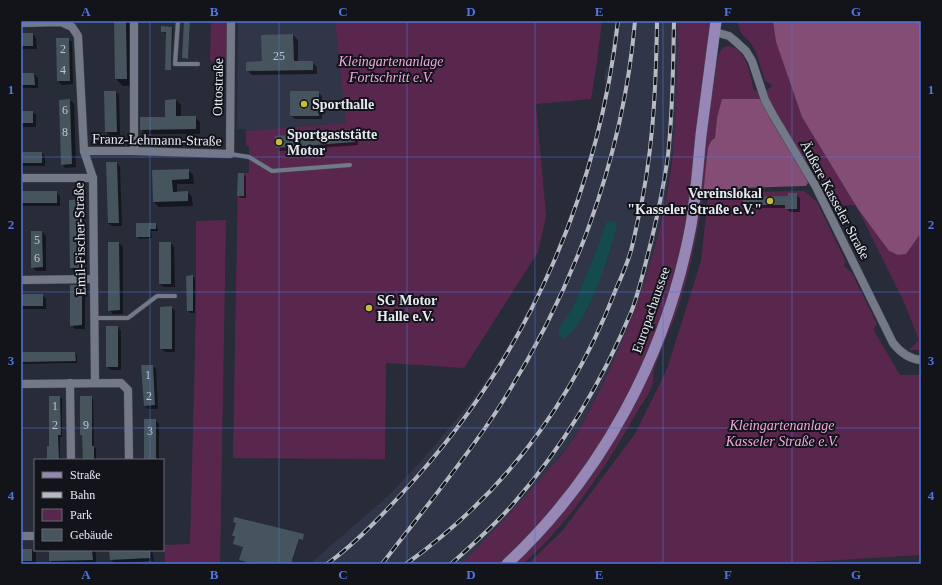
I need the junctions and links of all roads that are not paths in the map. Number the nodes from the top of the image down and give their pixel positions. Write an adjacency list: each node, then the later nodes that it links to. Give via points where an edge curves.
1 (134, 21): 9 (street)
2 (178, 21): 7 (lane, via 175,64)
3 (231, 21): 10 (street, Ottostraße)
4 (61, 22): 5 (street); 8 (street, Emil-Fischer-Straße, via 72,27 78,36)
5 (21, 23)
6 (716, 27): 18 (street, Äußere Kasseler Straße, via 746,51 752,61 773,115 816,187 892,343 910,358); 26 (main road, Europachaussee, via 691,224 675,289 660,335 634,395 598,456 556,513)
7 (198, 64)
8 (84, 151): 9 (street, Franz-Lehmann-Straße); 13 (street, Emil-Fischer-Straße)
9 (134, 151): 10 (street, Franz-Lehmann-Straße)
10 (230, 154): 11 (lane, via 249,157 272,171)
11 (350, 165)
12 (21, 178): 13 (street)
13 (93, 178): 14 (street, Emil-Fischer-Straße)
14 (94, 279): 15 (street); 17 (street, Emil-Fischer-Straße)
15 (21, 280)
16 (176, 296): 17 (lane, via 157,296 128,318)
17 (95, 318): 19 (street, Emil-Fischer-Straße)
18 (921, 360)
19 (95, 382): 20 (street); 23 (street, via 121,383 128,390)
20 (70, 383): 21 (street); 22 (street)
21 (21, 384)
22 (70, 459)
23 (129, 459)
24 (21, 536): 25 (street)
25 (34, 536)
26 (507, 564)

